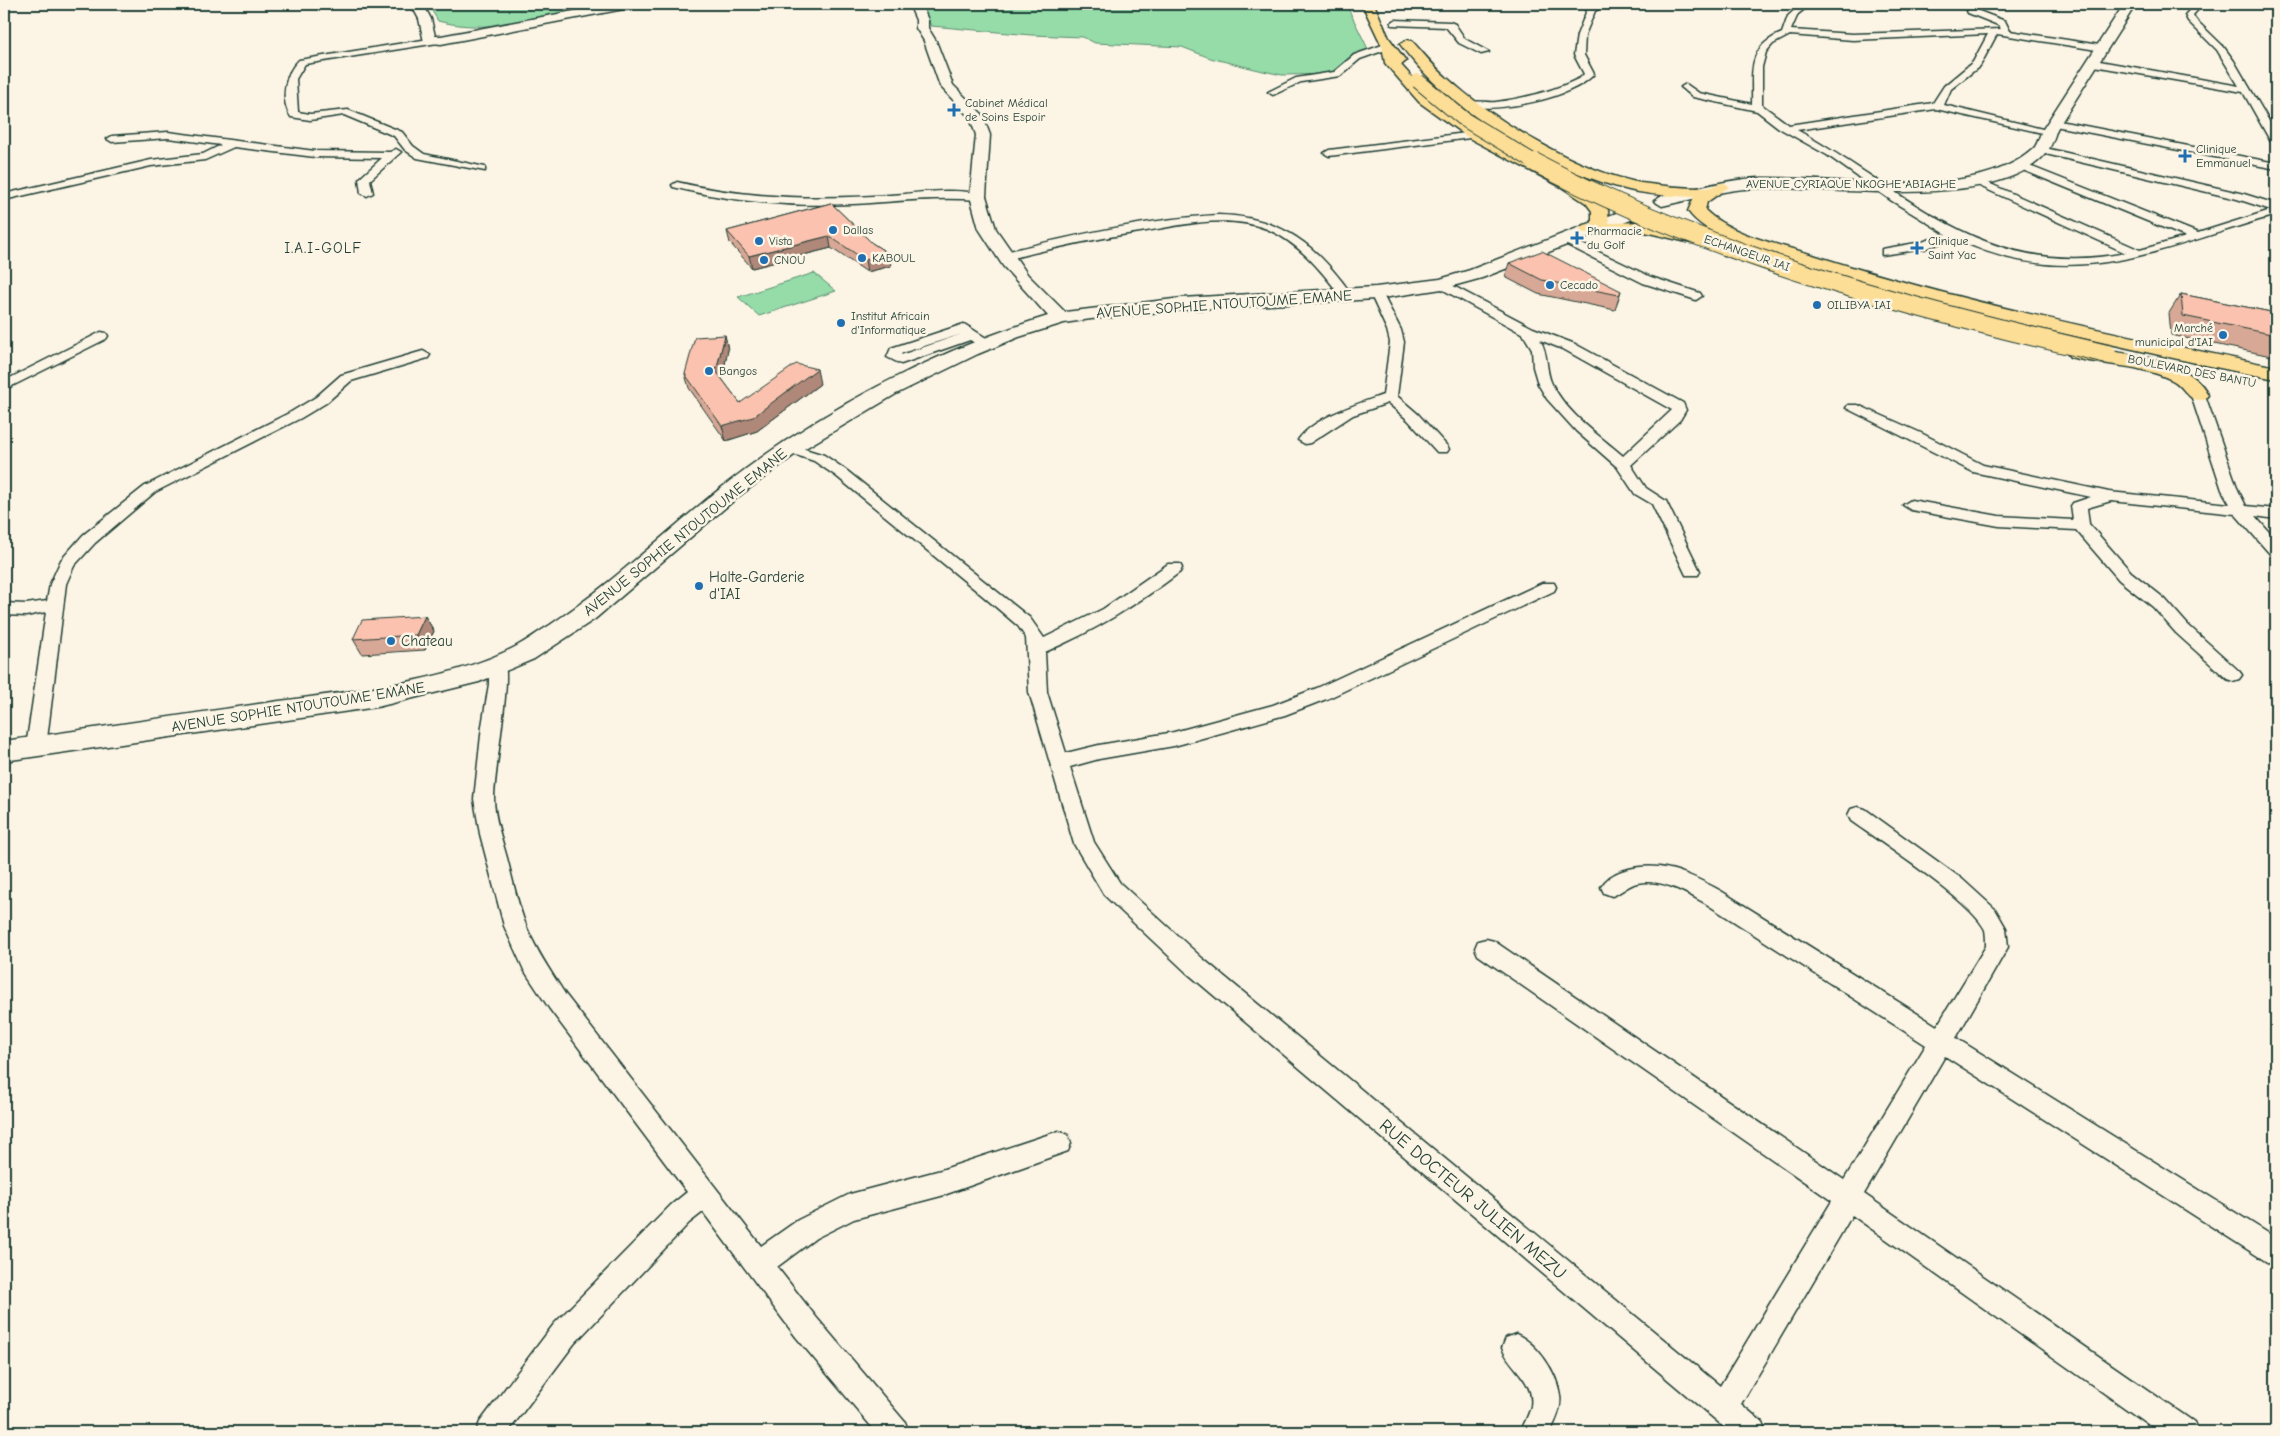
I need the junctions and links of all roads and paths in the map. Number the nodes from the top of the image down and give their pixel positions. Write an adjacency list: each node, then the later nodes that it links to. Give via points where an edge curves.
1 (417, 4): 16 (street, via 429,39)
2 (629, 4): 16 (street)
3 (915, 4): 53 (street, via 947,86 981,125)
4 (1368, 4): 19 (highway)
5 (1603, 4): 27 (street, via 1591,10 1581,35 1579,55 1589,74 1583,82 1556,92 1499,104)
6 (1808, 4): 13 (street, via 1799,7 1787,23)
7 (2128, 4): 20 (street)
8 (2199, 4): 25 (street, via 2191,10 2192,21 2220,48)
9 (1390, 10): 11 (highway)
10 (1971, 11): 14 (street, via 2002,23)
11 (1395, 23): 17 (highway); 21 (street, via 1447,24 1462,41)
12 (1994, 31): 14 (street); 15 (street); 28 (street, via 1977,64 1947,88)
13 (1787, 32): 15 (street, via 1838,36); 29 (street, via 1765,46 1760,57 1757,75 1757,104)
14 (2006, 32): 20 (street)
15 (1895, 35): 18 (street)
16 (442, 40): 34 (street, via 309,60 297,66 291,78 288,88 295,115 310,117 345,112 393,132)
17 (1407, 44): 23 (highway); 27 (highway, via 1443,83)
18 (1892, 45)
19 (1388, 46): 23 (highway); 26 (street, via 1357,56 1337,74 1303,79); 32 (highway, via 1392,62 1408,82 1429,103)
20 (2103, 48): 22 (street)
21 (1484, 52)
22 (2094, 63): 25 (street); 31 (street)
23 (1423, 80): 74 (highway, ECHANGEUR IAI, bridge, via 1450,109 1518,153 1582,186 1676,227 1760,259 1884,299)
24 (1686, 87): 29 (street, via 1696,95)
25 (2247, 90): 35 (street)
26 (1273, 92)
27 (1471, 104): 43 (highway, via 1518,135)
28 (1936, 106): 30 (street); 31 (street)
29 (1760, 109): 30 (street)
30 (1790, 128): 47 (street, via 1832,153)
31 (2051, 128): 37 (street); 41 (street)
32 (1474, 135): 38 (street); 46 (highway)
33 (112, 138): 36 (street, via 168,135)
34 (404, 141): 39 (street); 42 (street, via 422,156)
35 (2276, 142)
36 (233, 143): 39 (street, via 314,154); 51 (street, via 205,157 152,163)
37 (2041, 150): 40 (street, AVENUE CYRIAQUE NKOGHE ABIAGHE); 55 (street, via 2232,194)
38 (1329, 153)
39 (393, 156): 49 (street, via 364,179)
40 (2022, 166): 44 (street, AVENUE CYRIAQUE NKOGHE ABIAGHE, via 2000,176); 60 (street)
41 (2276, 166)
42 (481, 169)
43 (1598, 176): 50 (highway, via 1642,187); 52 (highway)
44 (1977, 181): 47 (street, AVENUE CYRIAQUE NKOGHE ABIAGHE, via 1940,186); 64 (street)
45 (677, 185): 53 (street, via 708,193 776,202 854,201 926,194)
46 (1569, 185): 57 (highway); 57 (highway, via 1598,205 1602,215)
47 (1875, 185): 48 (street, AVENUE CYRIAQUE NKOGHE ABIAGHE, via 1759,183); 59 (street)
48 (1721, 187): 50 (street, AVENUE CYRIAQUE NKOGHE ABIAGHE); 58 (highway, via 1700,199 1696,205 1700,216)
49 (367, 193)
50 (1697, 193): 54 (street, AVENUE CYRIAQUE NKOGHE ABIAGHE)
51 (4, 197)
52 (1643, 197): 54 (street); 57 (street, AVENUE SOPHIE NTOUTOUME EMANE, via 1624,200)
53 (978, 198): 65 (street, via 986,226)
54 (1667, 205): 56 (street, via 1672,212 1668,216); 58 (highway)
55 (2276, 210): 60 (street)
56 (1648, 218): 57 (street); 62 (highway)
57 (1611, 219): 61 (street, AVENUE SOPHIE NTOUTOUME EMANE); 62 (highway)
58 (1712, 225): 78 (highway, via 1807,259 1916,291)
59 (1956, 234): 63 (street); 64 (street, via 1983,246 2028,258 2070,262)
60 (2197, 236): 64 (street)
61 (1563, 239): 66 (street, AVENUE SOPHIE NTOUTOUME EMANE); 69 (street, via 1647,280)
62 (1698, 240): 74 (highway, via 1877,302 1990,333)
63 (1886, 252)
64 (2139, 254)
65 (1005, 256): 68 (street, via 1069,240 1172,223 1238,219 1262,224 1293,241 1330,274); 70 (street, via 1033,291)
66 (1442, 284): 67 (street, AVENUE SOPHIE NTOUTOUME EMANE); 71 (street)
67 (1376, 293): 68 (street, AVENUE SOPHIE NTOUTOUME EMANE); 82 (street, via 1394,330 1396,342)
68 (1346, 295): 70 (street, AVENUE SOPHIE NTOUTOUME EMANE, via 1182,304)
69 (1696, 296)
70 (1061, 318): 73 (street, AVENUE SOPHIE NTOUTOUME EMANE)
71 (1528, 332): 87 (street, via 1539,349 1538,361 1543,378 1562,408); 87 (street, via 1570,347 1678,406 1675,417)
72 (101, 336): 79 (street)
73 (979, 339): 73 (street, via 902,360 894,357 896,351 964,328); 85 (street, AVENUE SOPHIE NTOUTOUME EMANE)
74 (2109, 353): 76 (highway, BOULEVARD DES BANTU); 77 (highway); 78 (highway, BOULEVARD DES BANTU)
75 (423, 355): 97 (street, via 346,378 296,416 150,489 88,539 67,564 58,584)
76 (2149, 364): 77 (highway); 80 (highway, BOULEVARD DES BANTU)
77 (2169, 371): 81 (highway, via 2192,385)
78 (2276, 374)
79 (4, 386)
80 (2276, 387)
81 (2198, 395): 90 (street, via 2217,457)
82 (1390, 397): 84 (street, via 1348,412); 86 (street)
83 (1853, 408): 88 (street, via 1978,469)
84 (1306, 440)
85 (789, 448): 99 (street, via 819,458 841,473 946,556 1024,622 1035,637); 100 (street, AVENUE SOPHIE NTOUTOUME EMANE, via 731,491 586,613 525,653)
86 (1442, 449)
87 (1623, 464): 95 (street, via 1640,491 1658,501)
88 (2110, 496): 90 (street); 92 (street, via 2079,506)
89 (1912, 505): 92 (street, via 1999,521)
90 (2241, 511): 91 (street); 93 (street)
91 (2276, 514)
92 (2081, 524): 101 (street, via 2125,576 2159,603 2182,629)
93 (2276, 550)
94 (1174, 568): 99 (street, via 1115,610)
95 (1692, 571)
96 (1548, 587): 104 (street, via 1324,693 1278,710 1174,739)
97 (54, 605): 98 (street, via 26,610); 102 (street)
98 (4, 609)
99 (1038, 648): 104 (street, RUE DOCTEUR JULIEN MEZU, via 1038,692)
100 (498, 666): 102 (street, AVENUE SOPHIE NTOUTOUME EMANE, via 431,686 377,697); 110 (street, via 484,799 515,926 532,963 557,1001)
101 (2233, 675)
102 (36, 747): 103 (street, AVENUE SOPHIE NTOUTOUME EMANE)
103 (4, 751)
104 (1061, 762): 115 (street, RUE DOCTEUR JULIEN MEZU, via 1064,782 1084,844 1112,889 1194,965)
105 (1858, 815): 108 (street, via 1947,879 1983,911 1995,928 1998,948)
106 (1612, 887): 108 (street, via 1633,874 1649,872 1683,881)
107 (1486, 948): 111 (street)
108 (1941, 1042): 111 (street); 112 (street)
109 (1059, 1143): 113 (street, via 941,1183 850,1206 807,1229)
110 (705, 1194): 113 (street); 117 (street, via 680,1214 564,1334)
111 (1847, 1200): 115 (street); 120 (street)
112 (2276, 1253)
113 (759, 1264): 116 (street)
114 (1516, 1348): 118 (street, via 1541,1376 1547,1395 1542,1421)
115 (1723, 1408): 119 (street, RUE DOCTEUR JULIEN MEZU)
116 (883, 1428)
117 (490, 1432)
118 (1536, 1432)
119 (1752, 1432)
120 (2184, 1432)

